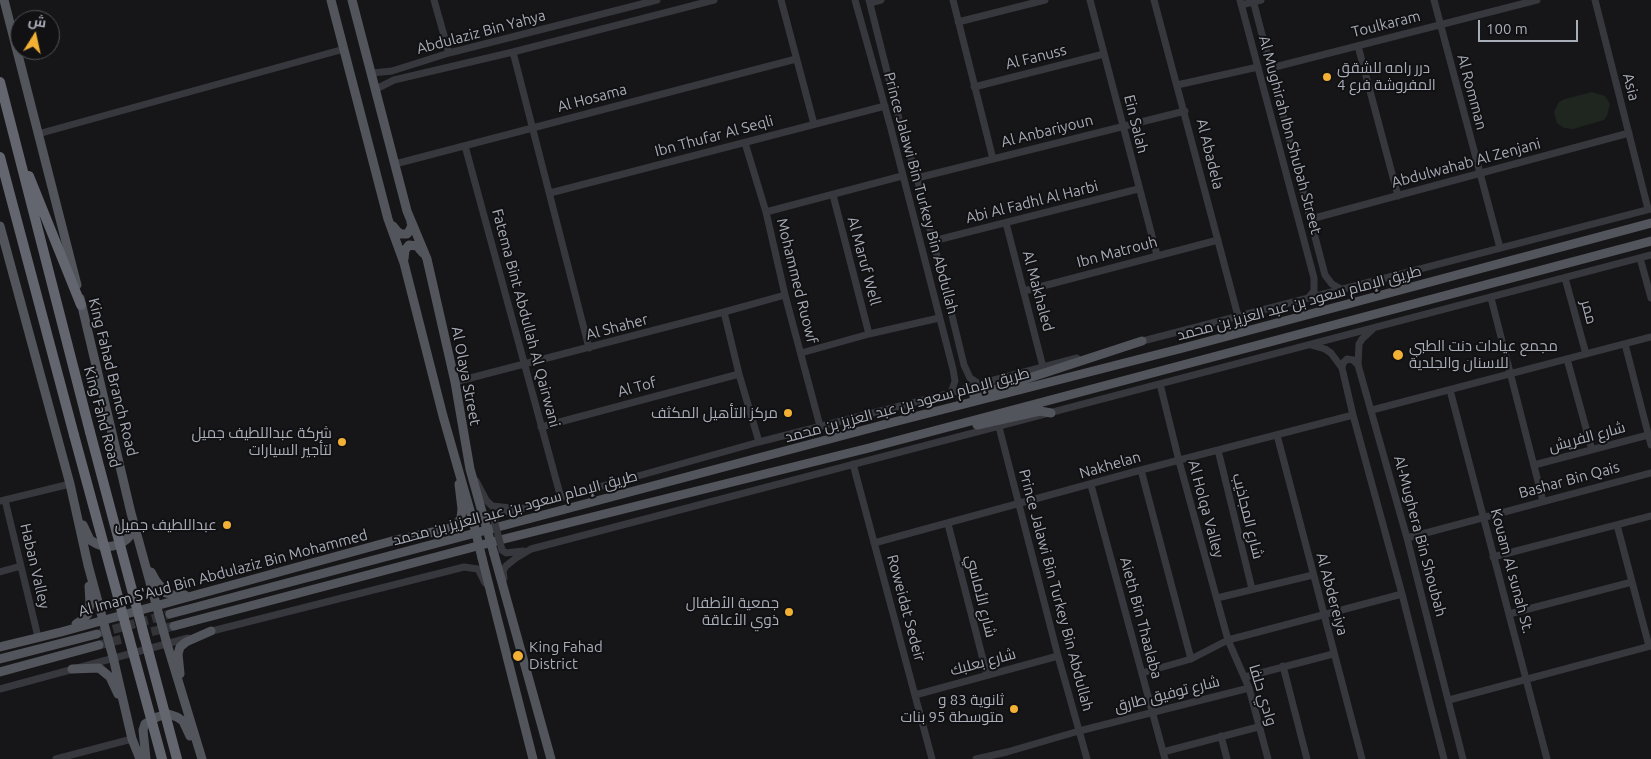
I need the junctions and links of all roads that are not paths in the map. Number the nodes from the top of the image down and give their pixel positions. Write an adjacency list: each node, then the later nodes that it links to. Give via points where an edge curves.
1 (4, 0): 50 (main road, King Fahad Branch Road)
2 (331, 0): 26 (main road, Al Olaya Street)
3 (352, 0): 34 (main road, Al Olaya Street)
4 (434, 0): 28 (street)
5 (657, 0): 19 (street, Abdulaziz Bin Yahya)
6 (714, 0): 24 (street, Abdulaziz Bin Yahya)
7 (781, 0): 30 (street)
8 (855, 0): 40 (street, Prince Jalawi Bin Turkey Bin Abdullah)
9 (881, 0): 17 (street)
10 (953, 0): 22 (street)
11 (1045, 0): 22 (street)
12 (1090, 0): 29 (street, Ein Salah)
13 (1154, 0): 37 (street, Al Abadela)
14 (1434, 0): 23 (street, Al Romman)
15 (1537, 0): 23 (street, Toulkaram)
16 (1595, 0): 49 (street, Asia)
17 (870, 1): 42 (street, Prince Jalawi Bin Turkey Bin Abdullah)
18 (1256, 1): 20 (street); 32 (street)
19 (643, 2): 21 (street, Abdulaziz Bin Yahya)
20 (1241, 3): 31 (street, Al Mughirah Ibn Shubah Street)
21 (606, 14): 24 (street); 28 (street, Abdulaziz Bin Yahya)
22 (958, 22): 38 (street)
23 (1440, 25): 25 (street, Toulkaram); 57 (street, Al Romman)
24 (609, 27): 27 (street, Abdulaziz Bin Yahya)
25 (1358, 46): 32 (street, Toulkaram); 64 (street)
26 (344, 49): 50 (street); 68 (main road, Al Olaya Street)
27 (513, 52): 35 (street, Abdulaziz Bin Yahya); 46 (street)
28 (449, 53): 33 (street, Abdulaziz Bin Yahya)
29 (1104, 54): 38 (street, Al Fanuss); 45 (street, Ein Salah)
30 (796, 59): 43 (street); 46 (street, Al Hosama)
31 (1258, 67): 37 (street); 84 (street, Al Mughirah Ibn Shubah Street)
32 (1271, 68): 69 (street)
33 (392, 71): 34 (street, Abdulaziz Bin Yahya); 35 (street)
34 (372, 73): 39 (main road, Al Olaya Street)
35 (394, 80): 39 (street, Abdulaziz Bin Yahya)
36 (0, 82): 47 (highway, King Fahd Road)
37 (1177, 85): 41 (street, Al Abadela)
38 (974, 87): 55 (street)
39 (376, 89): 56 (main road, Al Olaya Street)
40 (885, 106): 43 (street, Ibn Thufar Al Seqli); 44 (street, Prince Jalawi Bin Turkey Bin Abdullah)
41 (1184, 111): 45 (street, Al Anbariyoun); 73 (street, Al Abadela)
42 (900, 123): 44 (street); 48 (street, Prince Jalawi Bin Turkey Bin Abdullah)
43 (814, 124): 52 (street, Ibn Thufar Al Seqli)
44 (890, 125): 51 (street, Prince Jalawi Bin Turkey Bin Abdullah)
45 (1123, 126): 55 (street, Al Anbariyoun); 61 (street, Ein Salah)
46 (532, 128): 53 (street, Al Hosama); 62 (street)
47 (12, 133): 92 (highway); 215 (highway, King Fahd Road, bridge)
48 (903, 133): 51 (street); 59 (street, Prince Jalawi Bin Turkey Bin Abdullah)
49 (1629, 133): 57 (street, Abdulwahab Al Zenjani); 65 (street, Asia)
50 (38, 134): 92 (main road, King Fahad Branch Road)
51 (892, 135): 58 (street, Prince Jalawi Bin Turkey Bin Abdullah)
52 (745, 143): 62 (street, Ibn Thufar Al Seqli); 67 (street, Mohammed Ruowf)
53 (465, 146): 56 (street, Al Hosama); 106 (street, Fatema Bint Abdullah Al Qairwani)
54 (0, 157): 82 (highway, King Fahd Road)
55 (993, 159): 59 (street, Al Anbariyoun)
56 (395, 164): 66 (main road, Al Olaya Street)
57 (1480, 173): 64 (street, Abdulwahab Al Zenjani); 76 (street, Al Romman)
58 (902, 176): 63 (street); 95 (street, Prince Jalawi Bin Turkey Bin Abdullah)
59 (917, 178): 74 (street, Prince Jalawi Bin Turkey Bin Abdullah)
60 (0, 184): 82 (highway)
61 (1138, 189): 70 (street, Abi Al Fadhl Al Harbi); 77 (street, Ein Salah)
62 (550, 193): 102 (street)
63 (833, 195): 67 (street); 97 (street, Al Maruf Well)
64 (1398, 196): 69 (street, Abdulwahab Al Zenjani)
65 (1649, 209): 76 (street)
66 (407, 211): 68 (main road, via 412,224 407,234 397,231); 80 (main road, Al Olaya Street)
67 (766, 212): 88 (street, Mohammed Ruowf)
68 (388, 219): 81 (main road, Al Olaya Street)
69 (1311, 219): 83 (street)
70 (1006, 223): 74 (street, Abi Al Fadhl Al Harbi); 87 (street, Al Makhaled)
71 (1651, 223): 122 (main road, طريق الإمام سعود بن عبد العزيز بن محمد)
72 (0, 226): 140 (main road)
73 (1218, 240): 77 (street, Ibn Matrouh); 94 (street, Al Abadela)
74 (933, 241): 107 (street, Prince Jalawi Bin Turkey Bin Abdullah)
75 (1651, 241): 126 (main road, طريق الإمام سعود بن عبد العزيز بن محمد)
76 (1500, 248): 86 (street)
77 (1156, 255): 87 (street, Ibn Matrouh)
78 (1651, 255): 79 (street)
79 (1640, 258): 85 (street); 91 (street)
80 (427, 259): 81 (main road, via 417,246 409,245 404,250); 114 (main road, Al Olaya Street)
81 (404, 263): 137 (main road, Al Olaya Street)
82 (31, 274): 214 (highway, King Fahd Road, bridge)
83 (1325, 275): 84 (street, via 1322,279); 86 (street)
84 (1314, 278): 89 (street, via 1314,291)
85 (1565, 278): 90 (street); 104 (street, ممر)
86 (1341, 289): 89 (street)
87 (1024, 291): 109 (street, Al Makhaled)
88 (785, 295): 93 (street, Al Shaher); 103 (street, Mohammed Ruowf)
89 (1309, 298): 94 (street)
90 (1491, 298): 96 (street); 113 (street)
91 (1651, 298)
92 (81, 305): 148 (main road, King Fahad Branch Road)
93 (724, 312): 102 (street, Al Shaher); 112 (street)
94 (1238, 316): 99 (street)
95 (939, 318): 97 (street); 111 (street, Prince Jalawi Bin Turkey Bin Abdullah)
96 (1376, 327): 100 (street); 108 (street, Al-Mughera Bin Shoubah, via 1359,344)
97 (869, 334): 103 (street)
98 (1651, 337): 101 (street)
99 (1142, 342): 109 (street); 122 (main road)
100 (1308, 344): 110 (street, via 1331,353); 116 (street)
101 (1625, 344): 104 (street); 128 (street)
102 (590, 348): 106 (street, Al Shaher)
103 (801, 353): 123 (street, Mohammed Ruowf)
104 (1586, 354): 105 (street)
105 (1567, 359): 113 (street); 132 (street)
106 (524, 364): 114 (street, Al Shaher); 125 (street, Fatema Bint Abdullah Al Qairwani)
107 (964, 365): 111 (street, via 963,374 956,374); 115 (street, Prince Jalawi Bin Turkey Bin Abdullah, via 970,378)
108 (1358, 366): 110 (street, via 1347,359); 119 (street, Al-Mughera Bin Shoubah)
109 (1044, 367): 115 (street)
110 (1342, 368): 121 (street)
111 (953, 369): 118 (street, Prince Jalawi Bin Turkey Bin Abdullah)
112 (739, 374): 125 (street, Al Tof); 129 (street)
113 (1510, 374): 117 (street); 135 (street)
114 (455, 382): 136 (main road, Al Olaya Street)
115 (979, 384): 118 (street)
116 (1160, 384): 120 (street); 133 (street, Al Holqa Valley)
117 (1450, 390): 119 (street); 150 (street, Kouam Al sunah St.)
118 (952, 393): 123 (street)
119 (1372, 410): 154 (street, Al-Mughera Bin Shoubah)
120 (1051, 413): 124 (street); 126 (main road, via 1040,411 961,429)
121 (1353, 415): 127 (street, Nakhelan); 167 (street)
122 (890, 423): 172 (main road, طريق الإمام سعود بن عبد العزيز بن محمد)
123 (820, 426): 129 (street)
124 (999, 427): 134 (street); 145 (street, Prince Jalawi Bin Turkey Bin Abdullah)
125 (541, 428): 142 (street, Fatema Bint Abdullah Al Qairwani)
126 (945, 428): 176 (main road, طريق الإمام سعود بن عبد العزيز بن محمد)
127 (1277, 435): 131 (street, Nakhelan); 163 (street, Al Abdereiya)
128 (1648, 435): 130 (street); 132 (street, شارع الفريش)
129 (759, 442): 142 (street)
130 (1651, 446)
131 (1218, 450): 133 (street, Nakhelan); 165 (street, شارع المجاذيب)
132 (1592, 450): 135 (street, شارع الفريش)
133 (1179, 461): 138 (street, Nakhelan); 168 (street, Al Holqa Valley)
134 (852, 464): 155 (street, Roweidat Sedeir); 156 (street)
135 (1534, 465): 144 (street)
136 (470, 468): 146 (street, via 492,506); 151 (main road, Al Olaya Street)
137 (459, 469): 166 (main road, Al Imam S'Aud Bin Abdulaziz Bin Mohammed, via 462,509 456,525); 169 (main road, Al Olaya Street, bridge)
138 (1141, 470): 141 (street, Nakhelan); 190 (street)
139 (1651, 473): 144 (street, Bashar Bin Qais)
140 (70, 484): 143 (street); 147 (main road)
141 (1091, 485): 145 (street, Nakhelan); 194 (street, Aieth Bin Thaalaba)
142 (561, 498): 146 (street)
143 (3, 501): 161 (street, Haban Valley)
144 (1543, 501): 150 (street, Bashar Bin Qais)
145 (1020, 504): 152 (street, Nakhelan); 187 (street, Prince Jalawi Bin Turkey Bin Abdullah)
146 (524, 508): 151 (street)
147 (76, 511): 148 (main road, via 90,540 104,547 127,540 132,533); 160 (main road)
148 (131, 513): 159 (main road, King Fahad Branch Road)
149 (1651, 516): 153 (street)
150 (1483, 518): 154 (street, Bashar Bin Qais); 158 (street, Kouam Al sunah St.)
151 (489, 519): 157 (main road, Al Olaya Street, bridge)
152 (948, 524): 155 (street, Nakhelan); 195 (street, شارع الأماسي)
153 (1617, 525): 158 (street); 164 (street)
154 (1407, 538): 202 (street, Al-Mughera Bin Shoubah)
155 (874, 543): 200 (street, Roweidat Sedeir)
156 (531, 549): 157 (street); 170 (street, via 510,562 503,571)
157 (498, 552): 170 (main road, Al Olaya Street)
158 (1493, 557): 173 (street, Kouam Al sunah St.)
159 (144, 560): 166 (main road, via 166,593 178,596); 171 (main road, King Fahad Branch Road)
160 (88, 565): 175 (main road); 178 (main road, via 88,614)
161 (21, 566): 162 (street); 180 (street, Haban Valley)
162 (0, 572)
163 (1313, 575): 165 (street); 174 (street, Al Abdereiya)
164 (1632, 582): 173 (street); 184 (street)
165 (1252, 589): 168 (street)
166 (210, 591): 171 (main road, Al Imam S'Aud Bin Abdulaziz Bin Mohammed)
167 (1402, 594): 174 (street); 226 (street)
168 (1217, 598): 181 (street, Al Holqa Valley)
169 (494, 604): 177 (street, via 478,569 464,567); 217 (main road, Al Olaya Street)
170 (509, 604): 218 (main road, Al Olaya Street)
171 (157, 606): 175 (main road, Al Imam S'Aud Bin Abdulaziz Bin Mohammed); 182 (main road, King Fahad Branch Road)
172 (170, 614)
173 (1509, 614): 197 (street, Kouam Al sunah St.)
174 (1324, 615): 181 (street); 186 (street, Al Abdereiya)
175 (102, 619): 178 (main road, Al Imam S'Aud Bin Abdulaziz Bin Mohammed); 188 (main road)
176 (174, 626)
177 (211, 631): 182 (street); 201 (main road, via 180,647)
178 (61, 632): 180 (main road, Al Imam S'Aud Bin Abdulaziz Bin Mohammed)
179 (97, 634): 189 (main road)
180 (38, 637): 185 (main road, Al Imam S'Aud Bin Abdulaziz Bin Mohammed)
181 (1228, 640): 190 (street); 196 (street, وادي حلفا)
182 (167, 644): 188 (street); 201 (main road, King Fahad Branch Road)
183 (99, 645): 193 (main road)
184 (1650, 646): 197 (street)
185 (0, 647)
186 (1333, 654): 191 (street); 225 (street, Al Abdereiya)
187 (1058, 656): 195 (street, شارع بعلبك); 206 (street, Prince Jalawi Bin Turkey Bin Abdullah)
188 (113, 657): 192 (street); 203 (main road)
189 (0, 659)
190 (1191, 659): 194 (street)
191 (1283, 666): 196 (street); 224 (street)
192 (72, 669): 199 (street); 203 (main road, via 99,668 105,672)
193 (0, 672)
194 (1142, 673): 204 (street, Aieth Bin Thaalaba)
195 (987, 675): 200 (street, شارع بعلبك)
196 (1245, 677): 198 (street, وادي حلفا)
197 (1526, 680): 202 (street); 228 (street, Kouam Al sunah St.)
198 (1249, 688): 204 (street, شارع توفيق طارق); 205 (street, وادي حلفا)
199 (0, 689)
200 (915, 695): 219 (street, Roweidat Sedeir)
201 (183, 697): 216 (main road, King Fahad Branch Road)
202 (1449, 700): 227 (street, Al-Mughera Bin Shoubah)
203 (126, 708): 208 (main road)
204 (1152, 712): 206 (street, شارع توفيق طارق); 209 (street, Aieth Bin Thaalaba)
205 (1258, 727): 207 (street); 223 (street, وادي حلفا)
206 (1080, 731): 210 (street, شارع توفيق طارق); 221 (street, Prince Jalawi Bin Turkey Bin Abdullah)
207 (1221, 736): 209 (street); 222 (street)
208 (132, 739): 211 (street); 212 (main road)
209 (1164, 755)
210 (1008, 756): 220 (street, شارع توفيق طارق)
211 (56, 759)
212 (140, 759)
213 (146, 759): 216 (main road, via 145,724 157,716 168,714 183,722)
214 (162, 759)
215 (177, 759)
216 (201, 759)
217 (533, 759)
218 (551, 759)
219 (932, 759)
220 (976, 759)
221 (1087, 759)
222 (1227, 759)
223 (1268, 759)
224 (1307, 759)
225 (1362, 759)
226 (1444, 759)
227 (1463, 759)
228 (1547, 759)

